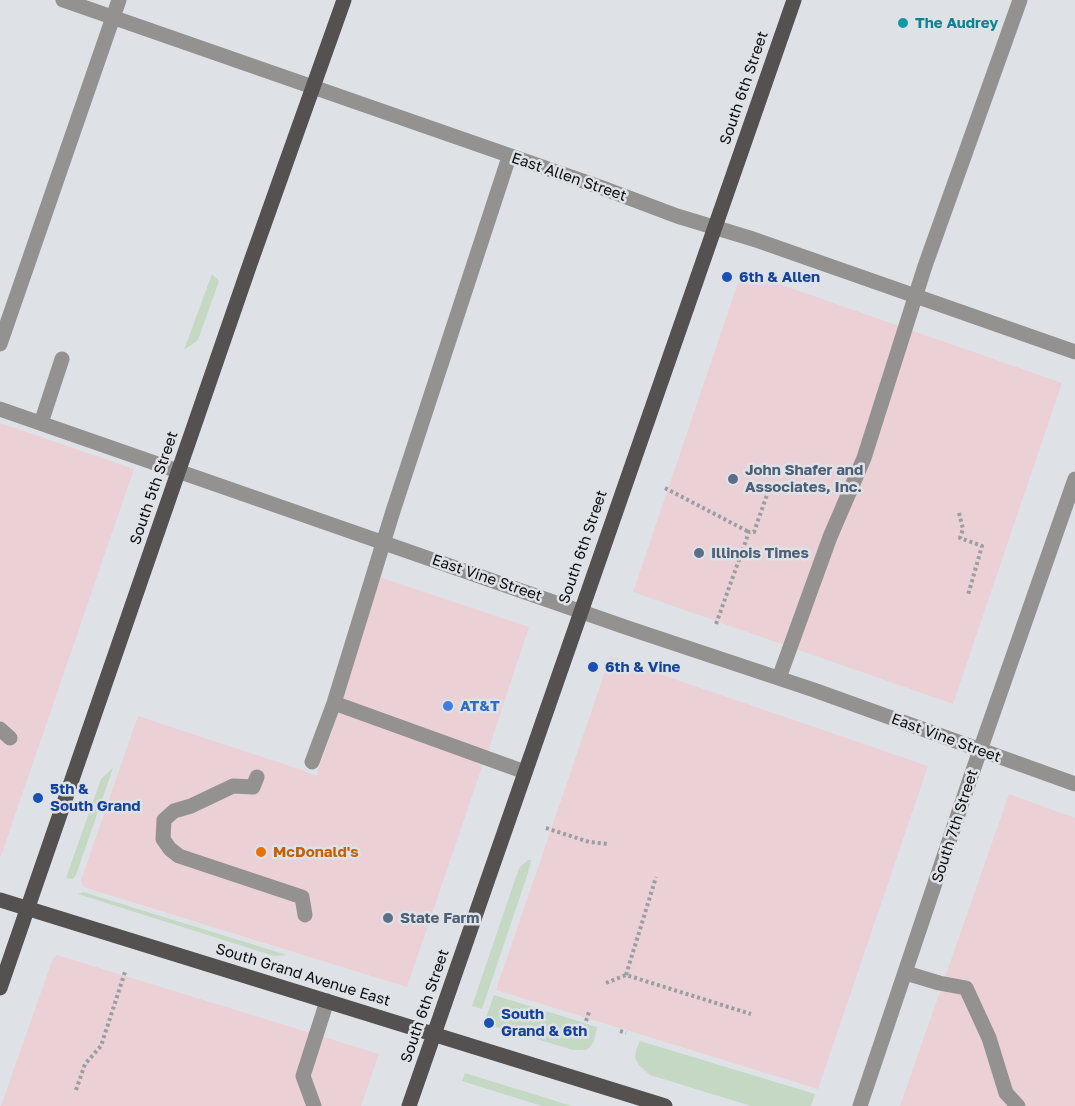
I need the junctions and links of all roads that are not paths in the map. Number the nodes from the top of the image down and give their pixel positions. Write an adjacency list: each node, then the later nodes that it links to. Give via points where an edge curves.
1 (63, 0): 6 (street, East Allen Street)
2 (118, 0): 6 (street)
3 (344, 0): 7 (main road, South 5th Street)
4 (794, 0): 9 (main road, South 6th Street)
5 (1020, 0): 10 (street)
6 (112, 17): 7 (street, East Allen Street); 11 (street)
7 (313, 87): 8 (street, East Allen Street); 16 (main road, South 5th Street)
8 (509, 157): 9 (street, East Allen Street); 18 (street)
9 (715, 227): 10 (street, East Allen Street); 19 (main road, South 6th Street)
10 (915, 295): 12 (street, East Allen Street); 20 (street, via 864,458 830,537)
11 (0, 344)
12 (1075, 352)
13 (62, 359): 15 (street)
14 (0, 409): 15 (street, East Vine Street)
15 (41, 423): 16 (street, East Vine Street)
16 (179, 471): 18 (street, East Vine Street); 28 (main road, South 5th Street)
17 (1075, 478): 22 (street, South 7th Street)
18 (383, 542): 19 (street, East Vine Street); 21 (street)
19 (580, 611): 20 (street, East Vine Street); 24 (main road, South 6th Street)
20 (780, 678): 22 (street, East Vine Street)
21 (334, 703): 23 (street); 24 (street)
22 (980, 750): 26 (street, East Vine Street); 30 (street, South 7th Street)
23 (312, 762)
24 (525, 772): 33 (main road, South 6th Street)
25 (257, 777): 29 (street, via 253,787 233,786 174,811 165,820 163,839 179,856 302,897)
26 (1075, 784)
27 (0, 900): 28 (main road, South Grand Avenue East)
28 (28, 909): 31 (main road, South 5th Street); 32 (main road, South Grand Avenue East)
29 (305, 915)
30 (906, 973): 37 (street, South 7th Street); 38 (street, via 966,988 989,1038 1006,1093)
31 (0, 988)
32 (327, 1001): 33 (main road, South Grand Avenue East); 34 (street, via 303,1076)
33 (435, 1035): 35 (main road, South 6th Street); 36 (main road, South Grand Avenue East)
34 (314, 1106)
35 (409, 1106)
36 (665, 1106)
37 (860, 1106)
38 (1018, 1106)

